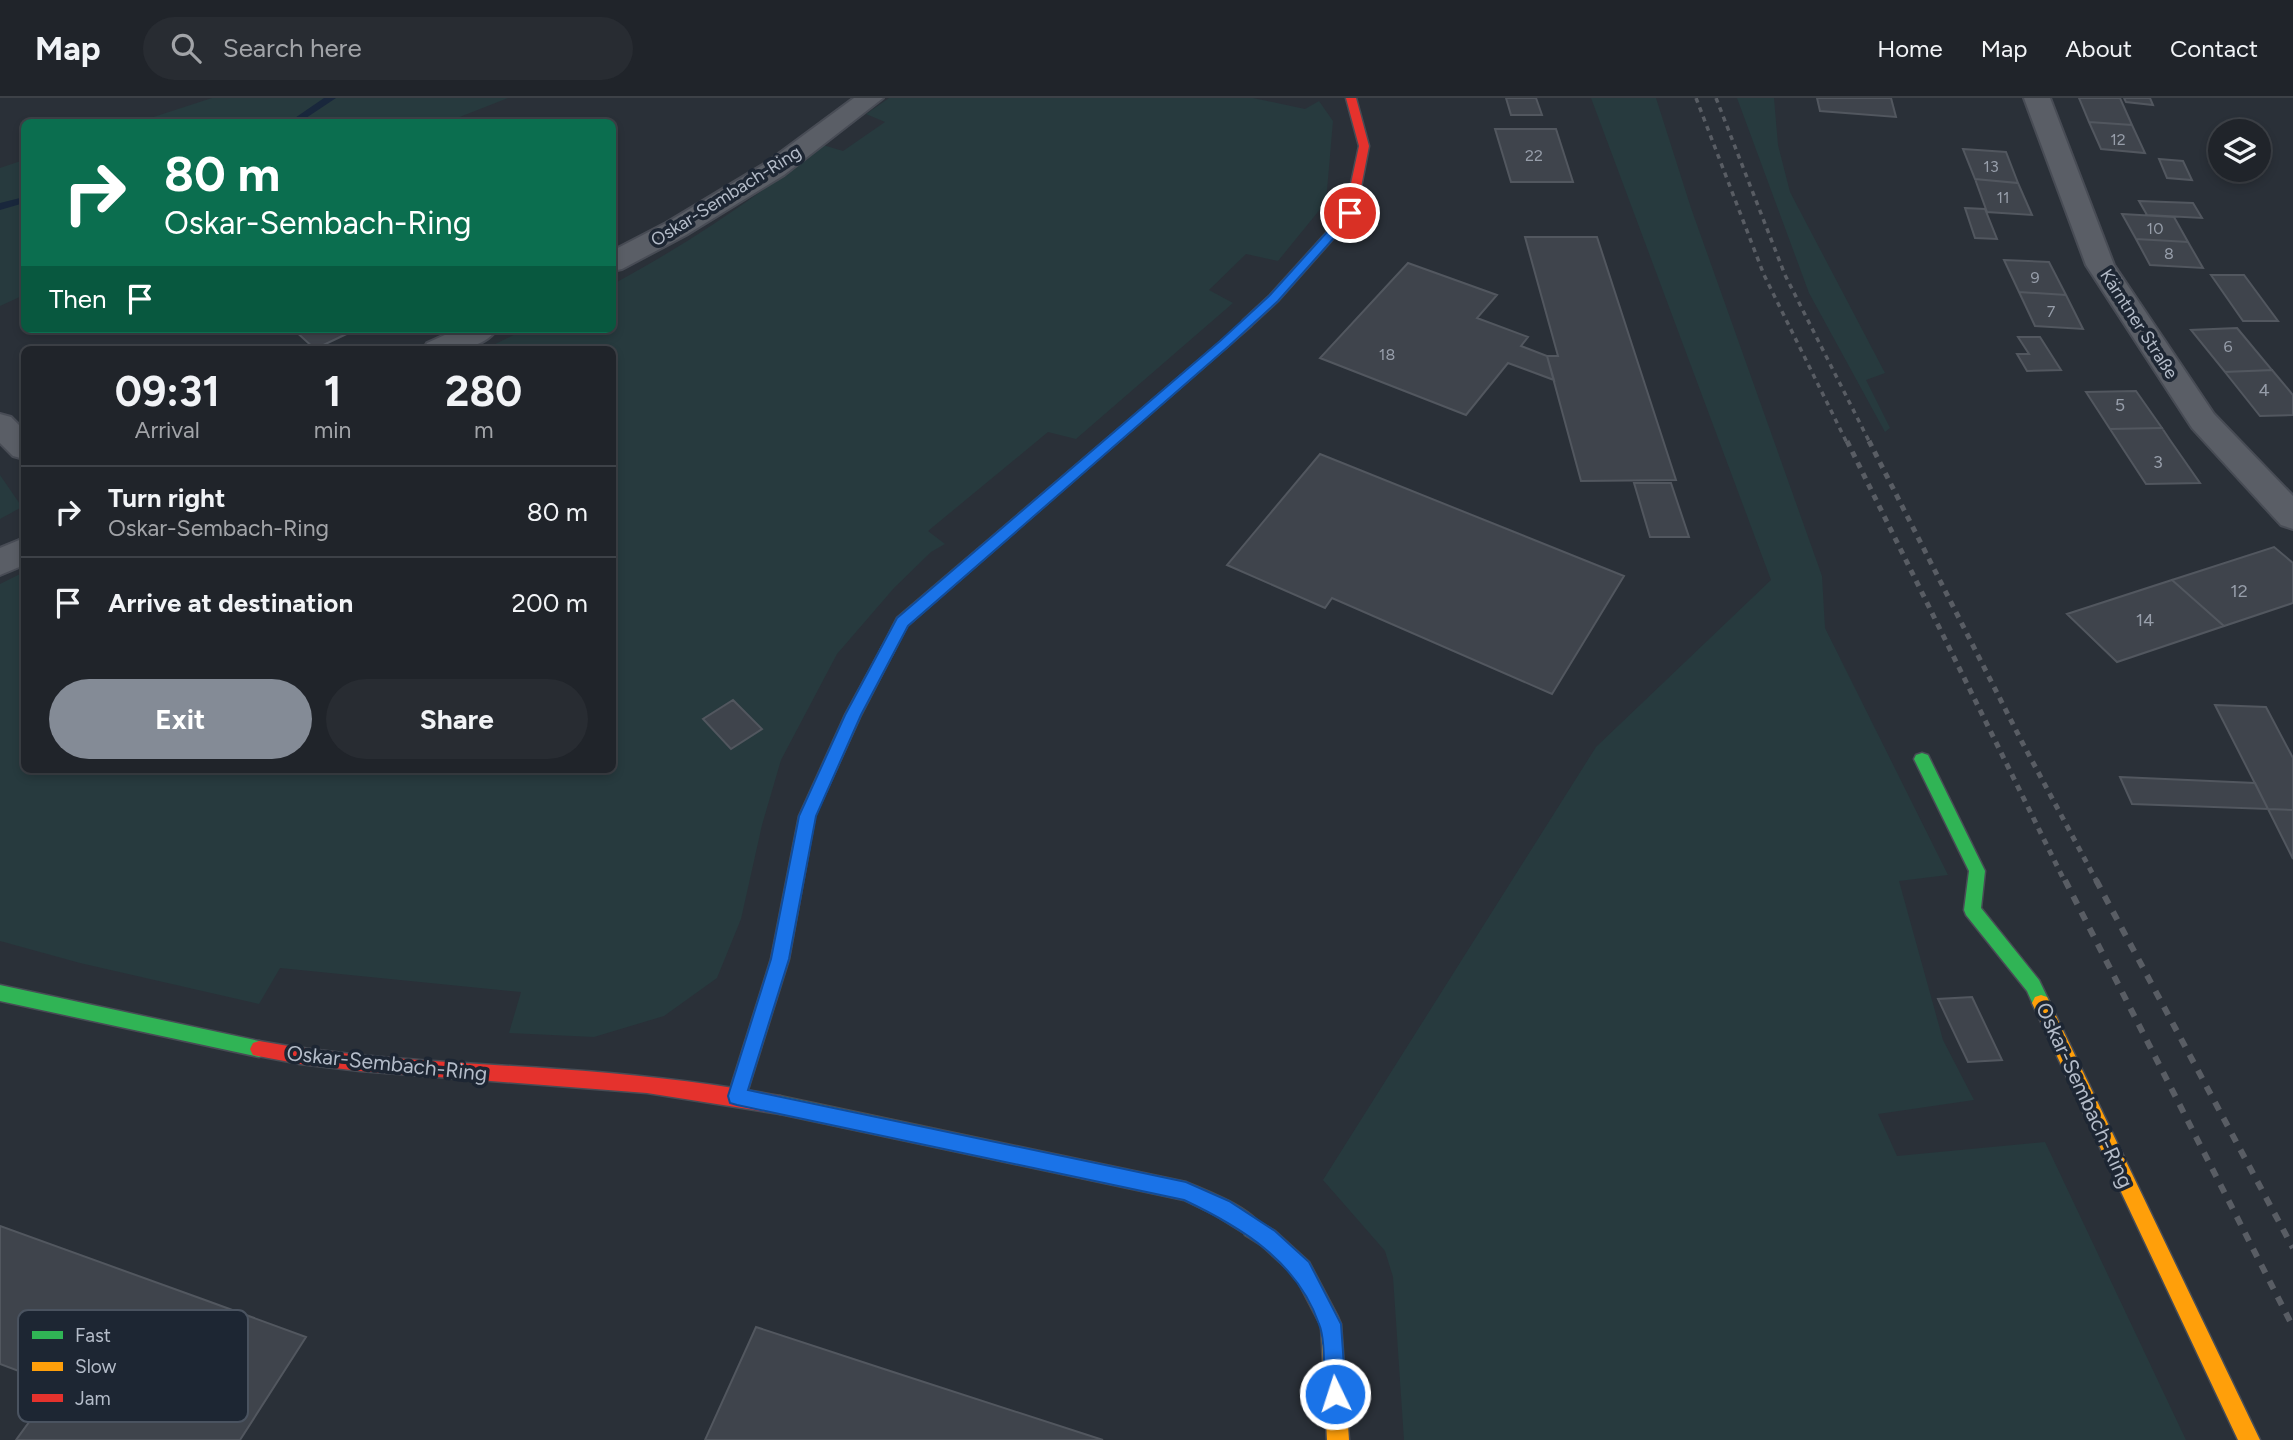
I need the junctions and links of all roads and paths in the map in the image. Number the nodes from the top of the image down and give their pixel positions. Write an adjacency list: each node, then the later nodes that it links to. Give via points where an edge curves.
1 (870, 98): 4 (street, Oskar-Sembach-Ring, via 775,169)
2 (1350, 98): 14 (street, via 1364,146 1350,213 1244,326 902,622 807,816 780,959)
3 (2037, 98): 9 (street, Kärntner Straße, via 2100,265 2203,421)
4 (616, 261)
5 (474, 333): 6 (street)
6 (446, 346)
7 (0, 424): 8 (street)
8 (21, 445)
9 (2293, 517)
10 (21, 552): 11 (street)
11 (0, 563)
12 (1922, 759): 16 (street, Oskar-Sembach-Ring, via 1977,871 1972,910 2033,986)
13 (0, 993): 14 (street, Oskar-Sembach-Ring, via 307,1059)
14 (737, 1096): 15 (street, Oskar-Sembach-Ring, via 1186,1191 1222,1208 1268,1238 1302,1269 1322,1304 1331,1324)
15 (1338, 1440)
16 (2249, 1440)

